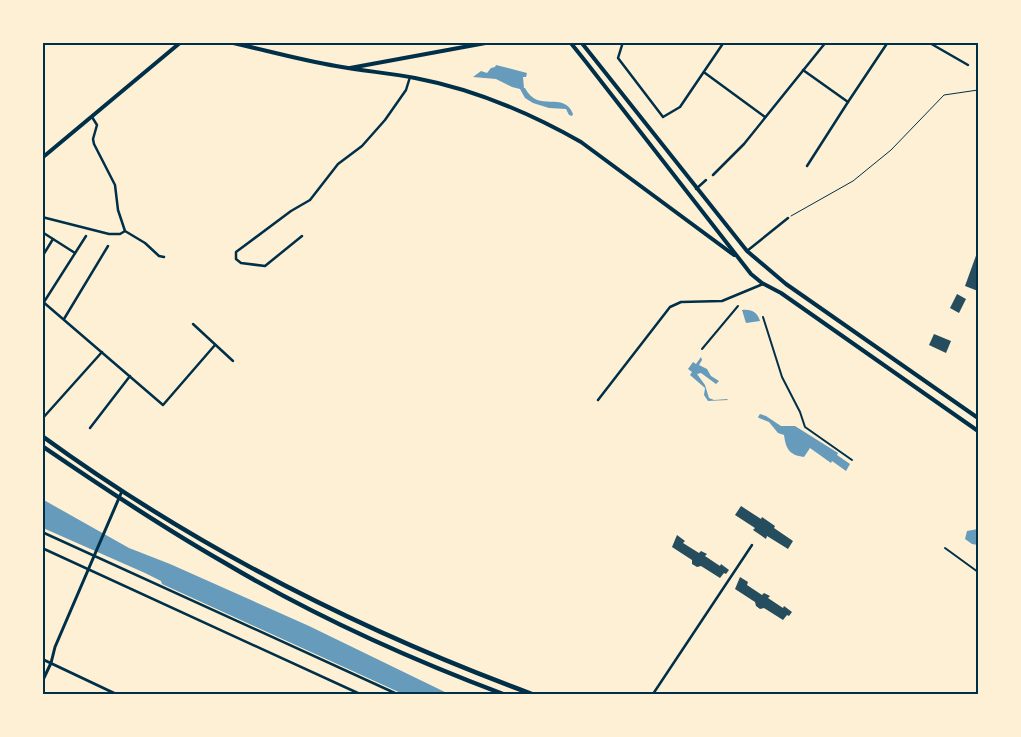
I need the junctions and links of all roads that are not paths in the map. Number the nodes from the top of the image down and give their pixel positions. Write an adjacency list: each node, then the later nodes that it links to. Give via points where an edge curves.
1 (181, 42): 17 (main road)
2 (229, 42): 12 (main road)
3 (491, 42): 12 (main road)
4 (570, 42): 36 (main road)
5 (581, 42): 23 (main road)
6 (623, 42): 14 (street, via 618,58 663,117 680,107)
7 (724, 42): 14 (street)
8 (826, 42): 13 (street)
9 (888, 42): 16 (street)
10 (928, 42): 11 (street)
11 (968, 65)
12 (350, 68): 15 (main road)
13 (803, 70): 16 (street); 18 (street)
14 (704, 72): 18 (street)
15 (410, 77): 29 (street, via 394,109 362,146 338,164 310,200 236,252 236,258 242,263 265,266); 36 (main road, via 496,101 557,128 581,142)
16 (848, 102): 20 (street)
17 (92, 117): 19 (main road); 26 (street, via 97,125 93,139 96,151 115,185)
18 (765, 117): 21 (street, via 744,144)
19 (42, 158)
20 (807, 166)
21 (713, 174)
22 (706, 180): 23 (street)
23 (696, 189): 32 (main road)
24 (42, 217): 26 (street, via 109,234)
25 (788, 218): 32 (street)
26 (125, 231): 35 (street)
27 (42, 232): 30 (street)
28 (86, 236): 33 (street)
29 (302, 236)
30 (53, 239): 33 (street); 34 (street)
31 (108, 246): 41 (street)
32 (747, 252): 49 (main road, via 786,284)
33 (75, 253): 38 (street)
34 (42, 257)
35 (164, 257)
36 (738, 258): 37 (main road)
37 (763, 284): 48 (street, via 722,301 681,302 670,307); 52 (main road, via 781,293)
38 (43, 301): 41 (street)
39 (738, 306): 44 (street)
40 (763, 317): 55 (street, via 782,377 805,427)
41 (64, 319): 45 (street)
42 (193, 324): 43 (street)
43 (215, 344): 46 (street); 47 (street, via 163,405)
44 (702, 349)
45 (102, 352): 47 (street); 50 (street)
46 (233, 362)
47 (130, 376): 51 (street)
48 (598, 400)
49 (978, 418)
50 (42, 419)
51 (90, 428)
52 (978, 431)
53 (42, 436): 56 (highway)
54 (42, 446): 57 (highway)
55 (852, 460)
56 (122, 491): 57 (street); 68 (highway, via 238,561 324,606)
57 (119, 499): 62 (street); 72 (highway, via 272,590 381,643)
58 (42, 532): 62 (street)
59 (752, 545): 74 (street)
60 (42, 548): 63 (street)
61 (945, 548): 64 (street)
62 (95, 555): 63 (street); 71 (street)
63 (89, 569): 66 (street, via 54,647); 70 (street)
64 (978, 572)
65 (42, 659): 66 (street)
66 (51, 663): 67 (street); 69 (street)
67 (42, 682)
68 (523, 693): 73 (highway)
69 (116, 694)
70 (360, 694)
71 (397, 694)
72 (503, 694)
73 (532, 694)
74 (653, 694)

